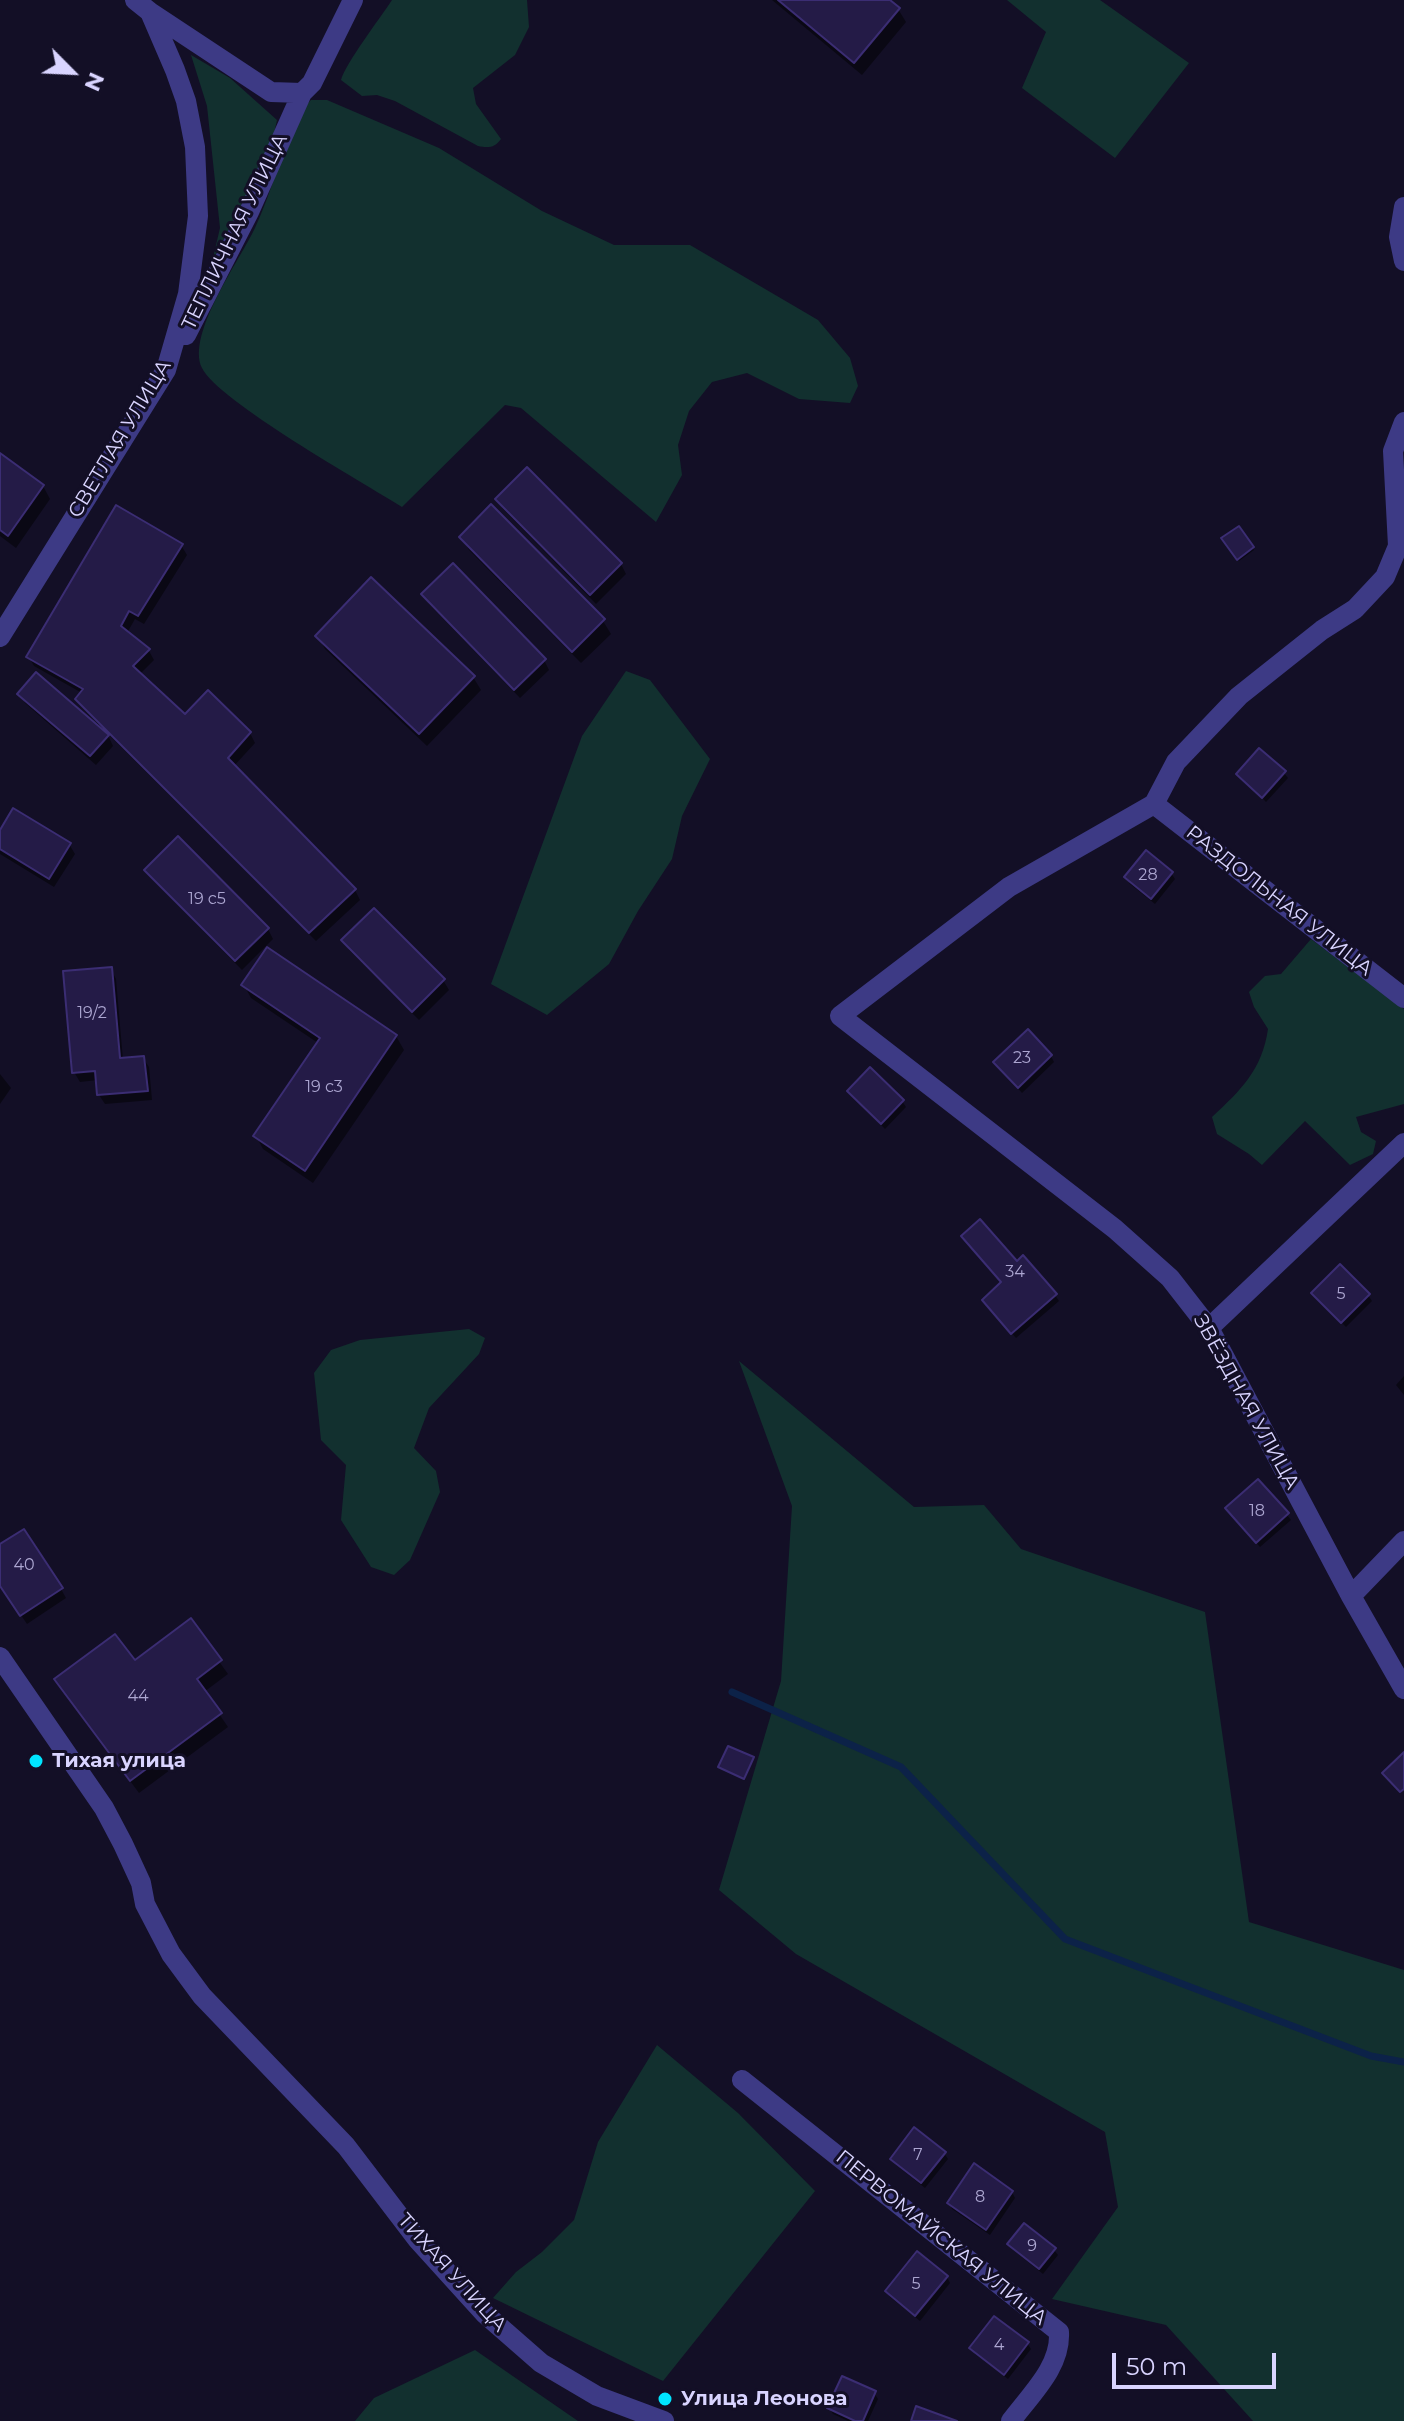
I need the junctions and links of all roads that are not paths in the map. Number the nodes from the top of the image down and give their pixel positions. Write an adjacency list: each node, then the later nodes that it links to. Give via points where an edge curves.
1 (353, 0): 3 (street, ТЕПЛИЧНАЯ УЛИЦА)
2 (142, 6): 3 (street, via 271,92); 6 (street, СВЕТЛАЯ УЛИЦА, via 186,101 195,147 198,216 188,294)
3 (302, 93): 6 (street, ТЕПЛИЧНАЯ УЛИЦА, via 249,212)
4 (1404, 207): 5 (street, via 1399,237)
5 (1404, 261)
6 (166, 370): 8 (street, СВЕТЛАЯ УЛИЦА)
7 (1404, 422): 9 (street, via 1393,451 1398,546 1385,577 1355,609 1239,696 1176,762)
8 (0, 637)
9 (1154, 804): 10 (street, РАЗДОЛЬНАЯ УЛИЦА); 12 (street, ЗВЁЗДНАЯ УЛИЦА, via 1009,887 840,1016 1115,1229 1170,1278)
10 (1404, 998)
11 (1404, 1143): 12 (street)
12 (1209, 1328): 14 (street, ЗВЁЗДНАЯ УЛИЦА)
13 (1404, 1541): 14 (street)
14 (1351, 1596): 16 (street, ЗВЁЗДНАЯ УЛИЦА)
15 (0, 1657): 18 (street, ТИХАЯ УЛИЦА, via 104,1808 171,1954 202,1996 346,2146 417,2239 485,2314 541,2363 597,2396)
16 (1404, 1689)
17 (742, 2080): 19 (street, ПЕРВОМАЙСКАЯ УЛИЦА, via 1059,2332 1055,2362)
18 (664, 2421)
19 (1011, 2421)

